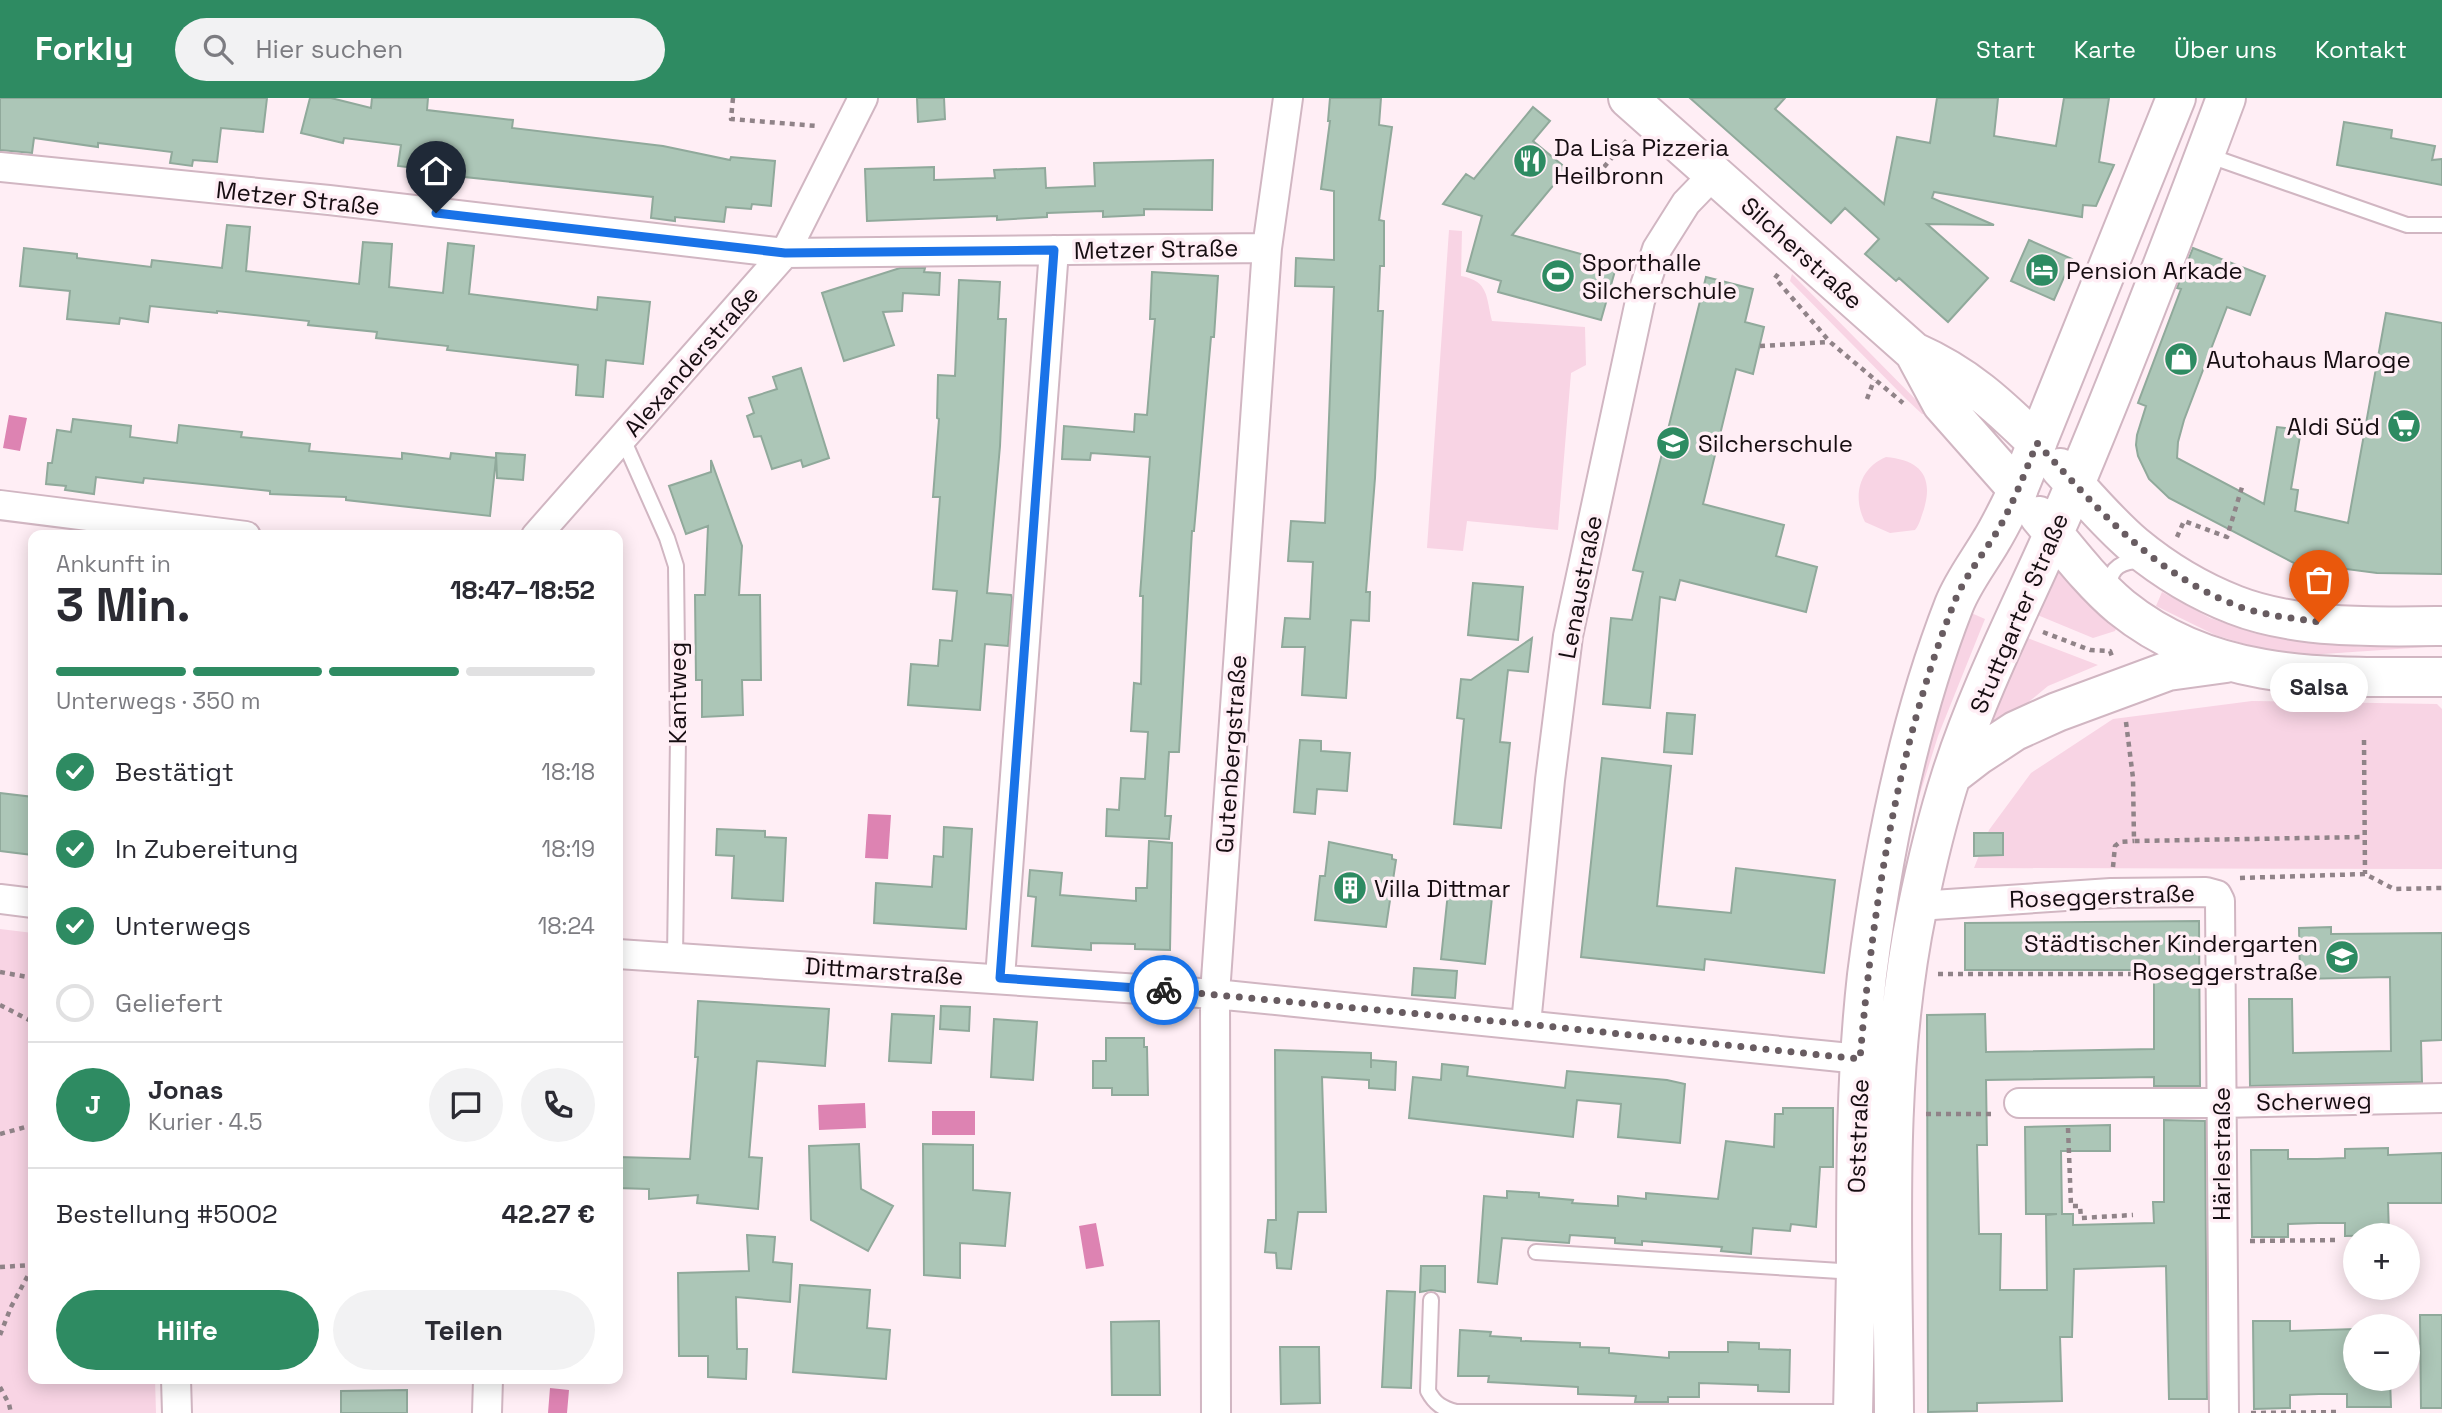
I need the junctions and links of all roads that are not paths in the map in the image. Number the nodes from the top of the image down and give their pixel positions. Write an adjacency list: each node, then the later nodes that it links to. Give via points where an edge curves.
1 (863, 98): 12 (street, Alexanderstraße)
2 (1288, 98): 10 (street, Gutenbergstraße)
3 (1628, 98): 8 (main road, Silcherstraße)
4 (2176, 98): 15 (main road)
5 (2226, 98): 6 (main road, Stuttgarter Straße)
6 (2205, 155): 9 (lane, via 2407,225); 16 (main road, Stuttgarter Straße)
7 (0, 167): 12 (street, Metzer Straße)
8 (1713, 175): 13 (main road, Silcherstraße); 36 (street, Lenaustraße, via 1686,203 1657,249 1640,301 1568,636)
9 (2442, 225)
10 (1267, 248): 11 (street, Metzer Straße); 35 (street, Gutenbergstraße)
11 (1054, 250): 12 (street, Metzer Straße); 34 (street)
12 (785, 253): 14 (street, Alexanderstraße)
13 (1914, 352): 15 (main road, Silcherstraße, via 1959,375); 17 (main road, Silcherstraße, via 1942,404)
14 (623, 439): 20 (street, Alexanderstraße); 33 (lane, Kantweg, via 676,566)
15 (2037, 443): 16 (main road, Silcherstraße); 17 (main road, Oststraße)
16 (2075, 484): 21 (main road, Stuttgarter Straße); 22 (main road, Silcherstraße, via 2119,531)
17 (2018, 490): 21 (main road, Silcherstraße); 37 (main road, Oststraße, via 1953,606 1905,761 1881,882)
18 (0, 505): 19 (street)
19 (198, 530)
20 (541, 530)
21 (2054, 533): 23 (main road, Silcherstraße); 27 (main road, Stuttgarter Straße)
22 (2162, 566): 23 (lane, via 2138,561 2116,568 2110,584); 24 (main road, Silcherstraße, via 2235,605 2278,617 2390,627)
23 (2120, 606): 25 (main road, Silcherstraße, via 2156,631)
24 (2442, 626)
25 (2231, 663): 26 (main road, via 2305,676); 27 (main road, via 2168,671 2057,712 2015,731)
26 (2442, 677)
27 (1951, 776): 31 (main road, Oststraße)
28 (2217, 895): 31 (street, Roseggerstraße, via 2111,893); 40 (street, Härlestraße)
29 (0, 899): 30 (street)
30 (28, 902)
31 (1918, 906): 50 (main road, Oststraße, via 1905,975 1894,1113)
32 (623, 954): 33 (street, Dittmarstraße)
33 (675, 957): 34 (street, Dittmarstraße)
34 (1000, 978): 35 (street, Dittmarstraße)
35 (1215, 994): 36 (street, Dittmarstraße); 49 (street, Gutenbergstraße)
36 (1526, 1024): 37 (street, Dittmarstraße)
37 (1860, 1059): 42 (main road, Oststraße)
38 (2442, 1098): 40 (street, Scherweg)
39 (2019, 1103): 40 (street, Scherweg)
40 (2220, 1103): 51 (street, Härlestraße)
41 (1536, 1252): 42 (lane)
42 (1856, 1272): 46 (main road, Oststraße)
43 (1431, 1300): 46 (lane, Oststraße, via 1428,1391 1434,1402 1457,1412)
44 (176, 1384): 47 (street)
45 (488, 1384): 48 (street)
46 (1853, 1412)
47 (177, 1413)
48 (487, 1413)
49 (1216, 1413)
50 (1894, 1413)
51 (2224, 1413)

